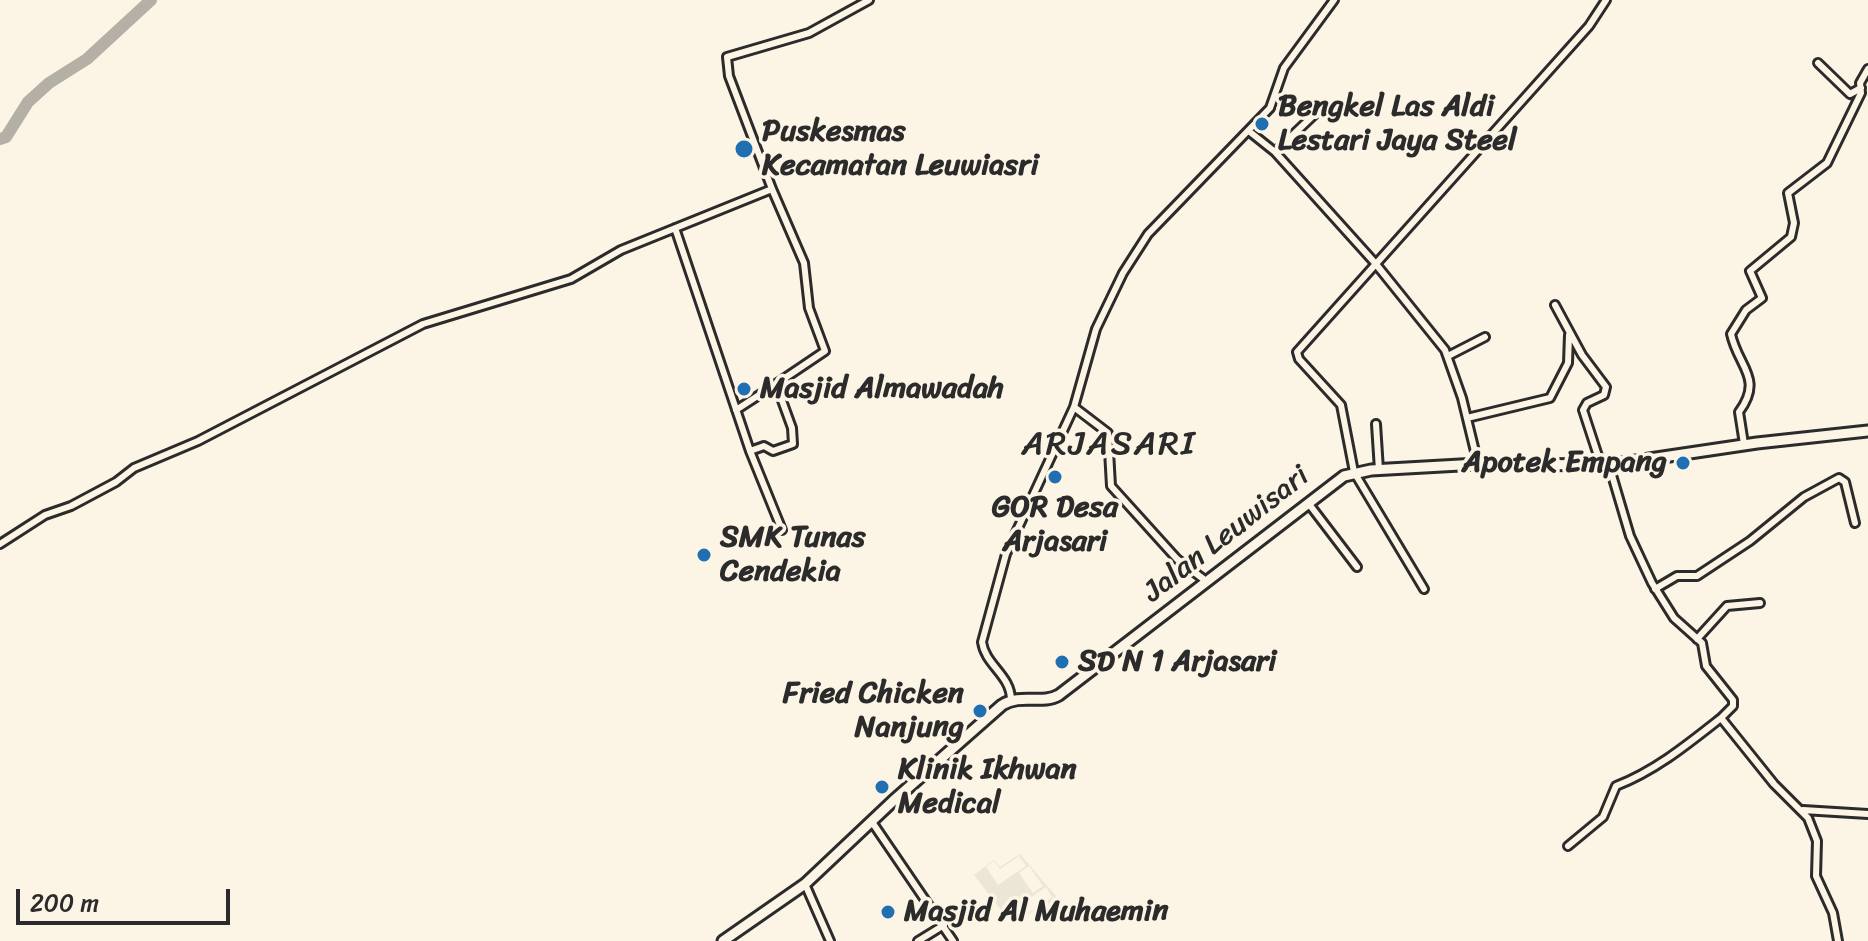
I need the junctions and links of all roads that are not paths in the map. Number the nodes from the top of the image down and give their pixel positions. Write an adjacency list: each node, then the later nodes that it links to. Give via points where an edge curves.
1 (869, 0): 10 (street, via 809,33 727,57 729,76)
2 (1334, 0): 8 (street, via 1284,68 1270,108)
3 (1606, 0): 12 (street, via 1589,26)
4 (1818, 63): 6 (street, via 1850,94)
5 (1868, 69): 6 (street)
6 (1861, 88): 23 (street, via 1828,161 1788,193 1794,223 1790,240 1750,271 1762,298 1746,310 1731,334 1750,378 1749,399 1739,412)
7 (1318, 111): 9 (street)
8 (1250, 132): 9 (street); 18 (street, via 1136,251 1100,318)
9 (1275, 152): 12 (street)
10 (772, 189): 11 (street); 17 (street, via 804,263 809,308 825,351)
11 (675, 228): 19 (street); 32 (street, via 621,250 571,279 423,324 198,441 134,468)
12 (1375, 263): 16 (street); 28 (street, via 1297,355 1341,405)
13 (1555, 305): 14 (street)
14 (1569, 335): 20 (street, via 1568,363 1547,400); 26 (street, via 1606,387 1604,395 1583,410)
15 (1485, 337): 16 (street)
16 (1448, 356): 20 (street)
17 (776, 384): 19 (street); 24 (street, via 793,444)
18 (1074, 407): 34 (street, via 1108,433 1111,486 1172,553); 39 (street, via 1006,554 982,642 984,654 1009,684)
19 (736, 410): 24 (street)
20 (1467, 418): 25 (street)
21 (1376, 424): 27 (street)
22 (1868, 431): 23 (main road, Jalan Leuwisari)
23 (1744, 444): 26 (main road, Jalan Leuwisari)
24 (750, 451): 31 (street)
25 (1478, 464): 26 (main road, Jalan Leuwisari); 27 (main road, Jalan Leuwisari)
26 (1605, 465): 36 (street)
27 (1379, 470): 28 (main road, Jalan Leuwisari)
28 (1354, 472): 29 (main road, Jalan Leuwisari); 35 (street)
29 (1309, 504): 33 (street); 34 (main road, Jalan Leuwisari)
30 (1855, 523): 36 (street, via 1845,482 1839,478 1804,497 1697,576 1677,576)
31 (782, 530)
32 (0, 544)
33 (1357, 567)
34 (1206, 581): 39 (main road, Jalan Leuwisari, via 1054,698)
35 (1424, 589)
36 (1655, 589): 38 (street, via 1674,618)
37 (1760, 603): 38 (street, via 1727,606)
38 (1697, 639): 40 (street, via 1705,648 1706,666 1733,700)
39 (1011, 700): 43 (main road)
40 (1721, 718): 41 (street, via 1774,784); 44 (street, via 1674,755 1616,786 1603,817)
41 (1803, 810): 42 (street); 51 (street, via 1817,841 1816,876 1833,913)
42 (1868, 814)
43 (872, 822): 45 (main road); 46 (street)
44 (1568, 846)
45 (805, 884): 47 (main road); 48 (street)
46 (944, 925): 49 (street); 50 (street)
47 (723, 941)
48 (830, 941)
49 (918, 941)
50 (953, 941)
51 (1838, 941)

